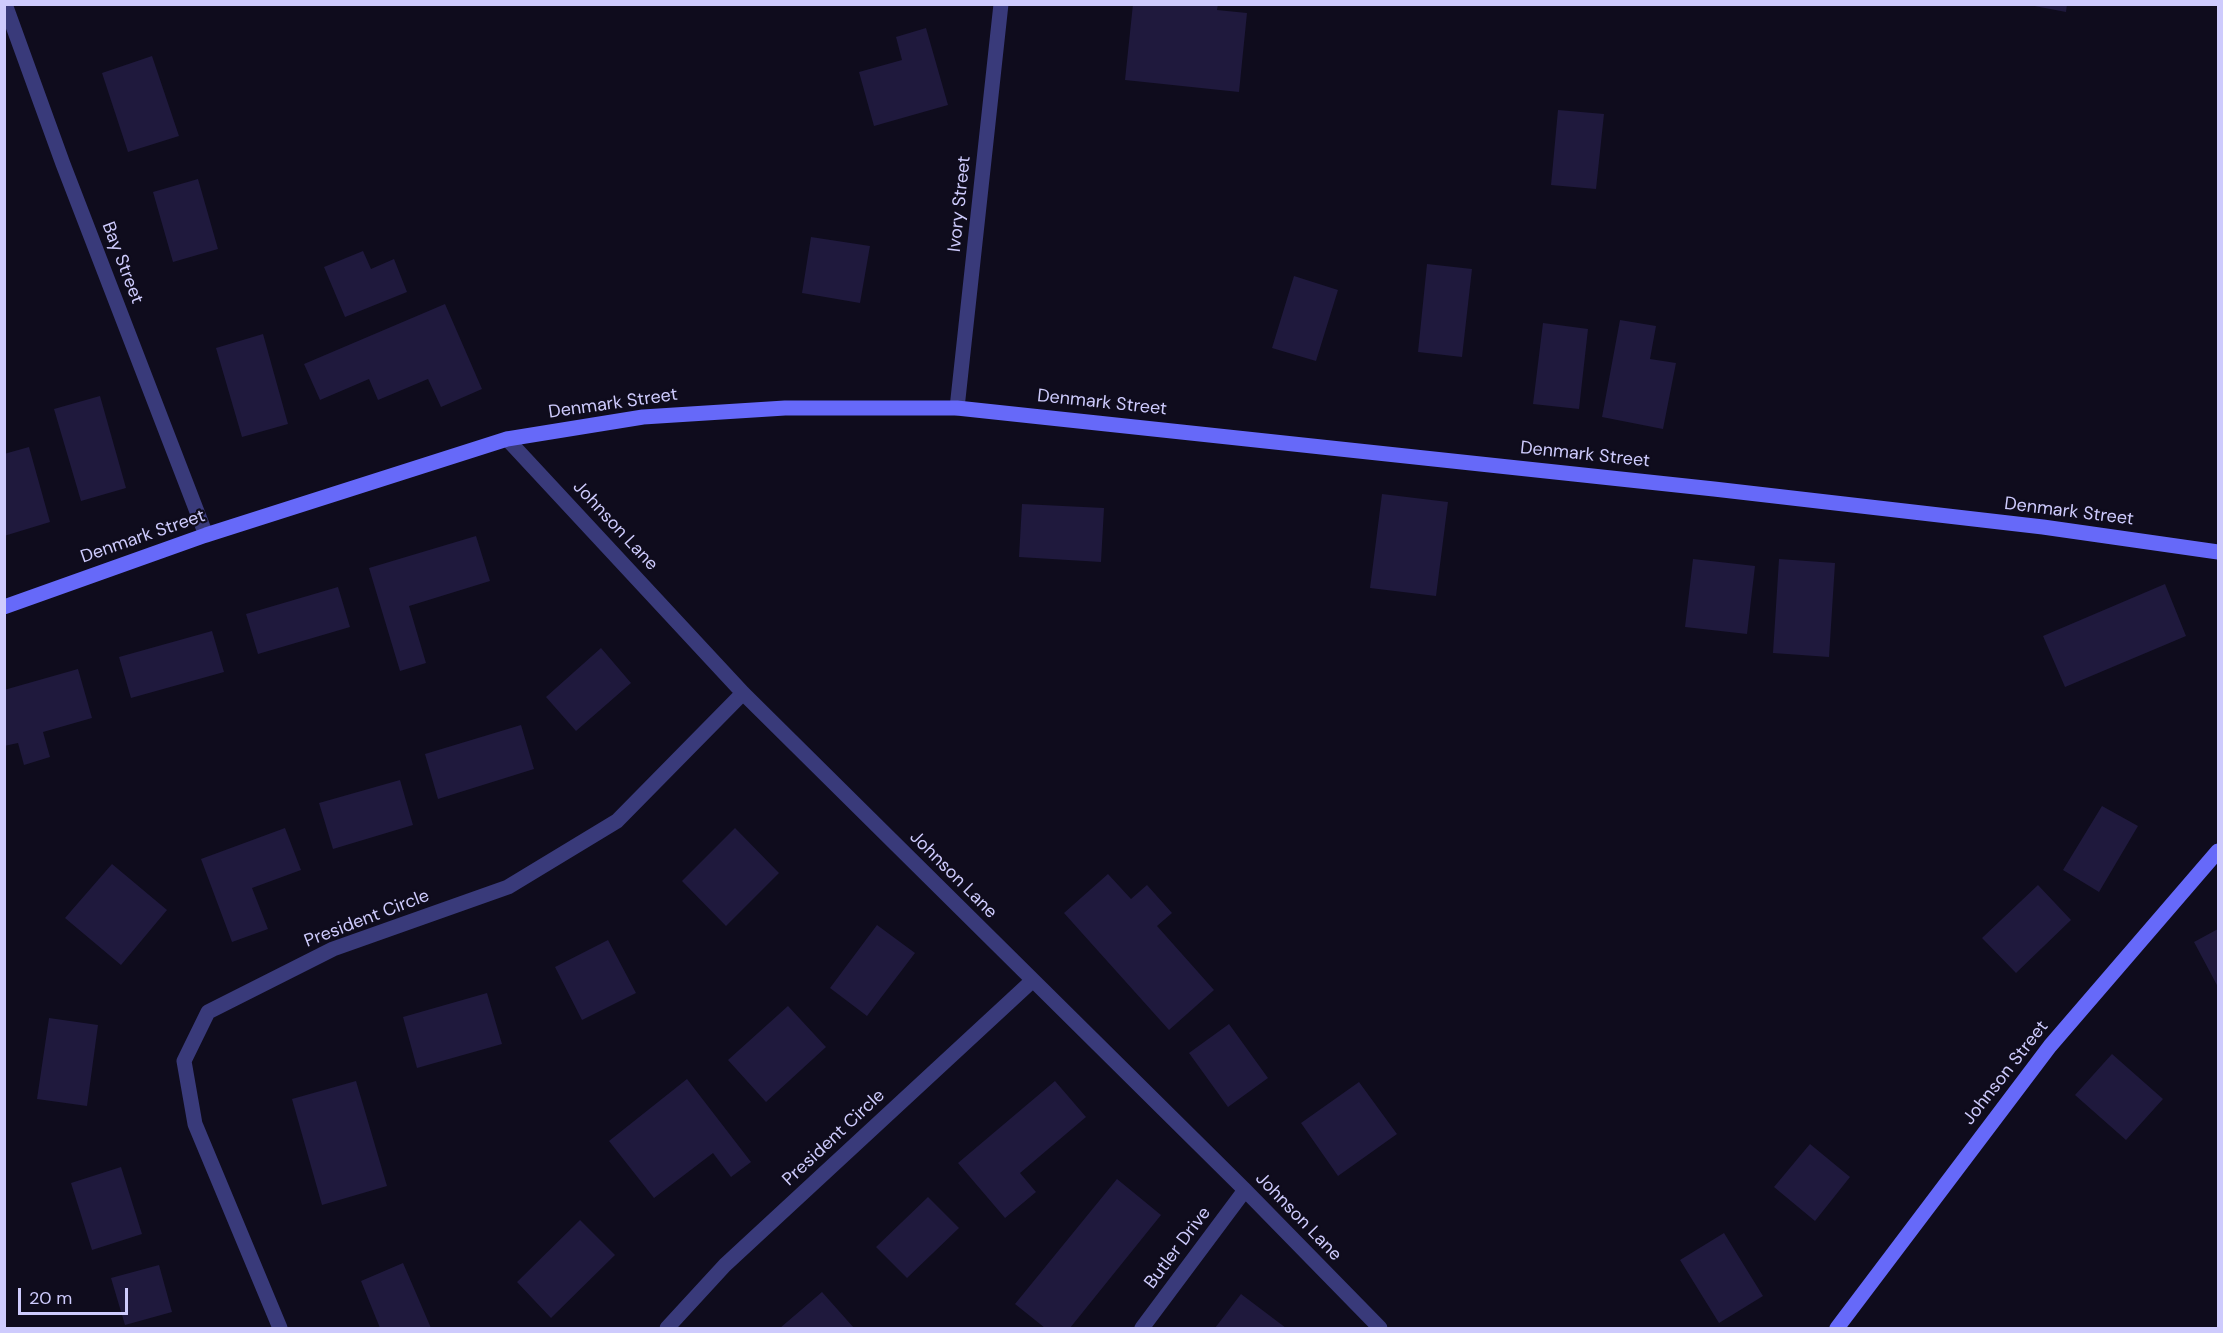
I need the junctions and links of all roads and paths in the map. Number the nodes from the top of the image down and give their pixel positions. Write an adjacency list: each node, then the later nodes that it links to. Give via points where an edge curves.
1 (5, 4): 5 (street, Bay Street)
2 (1001, 4): 3 (street, Ivory Street)
3 (957, 408): 4 (street, Denmark Street, via 785,408 643,417); 6 (street, Denmark Street, via 1714,489 2043,527)
4 (507, 439): 5 (street, Denmark Street); 8 (street, Johnson Lane)
5 (206, 535): 7 (street, Denmark Street)
6 (2218, 552)
7 (4, 607)
8 (743, 693): 10 (street, Johnson Lane); 12 (street, President Circle, via 617,821 508,887 333,949 207,1012 184,1061 195,1124)
9 (2218, 851): 16 (street, Johnson Street, via 2050,1046)
10 (1032, 981): 11 (street, Johnson Lane); 13 (street, President Circle, via 724,1265)
11 (1245, 1191): 14 (street, Butler Drive); 15 (street, Johnson Lane)
12 (280, 1329)
13 (667, 1329)
14 (1142, 1329)
15 (1380, 1329)
16 (1837, 1329)

